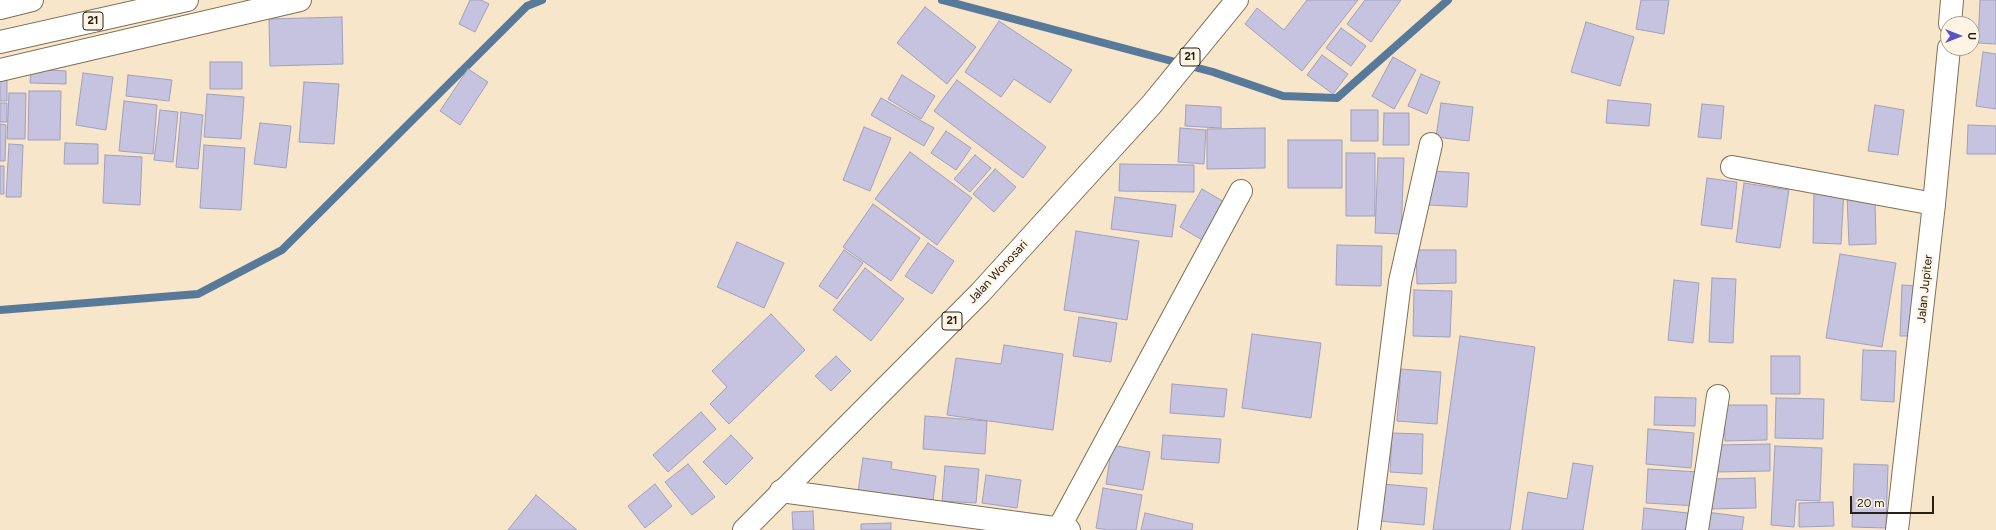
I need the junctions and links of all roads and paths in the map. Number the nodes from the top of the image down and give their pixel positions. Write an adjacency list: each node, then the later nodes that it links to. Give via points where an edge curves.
1 (32, 0): 6 (main road)
2 (187, 0): 8 (main road, 21)
3 (300, 0): 10 (main road)
4 (1952, 0): 7 (main road)
5 (1232, 5): 16 (main road, Jalan Wonosari / 21, via 1152,104 980,293)
6 (0, 8)
7 (1951, 16)
8 (0, 42)
9 (1948, 56): 14 (main road, Jalan Jupiter)
10 (0, 70)
11 (1431, 144): 19 (main road, via 1400,282)
12 (1732, 167): 14 (main road)
13 (1241, 191): 17 (main road)
14 (1934, 204): 21 (main road, Jalan Jupiter)
15 (1718, 396): 20 (main road)
16 (782, 491): 17 (main road); 18 (main road, Jalan Wonosari / 21)
17 (1064, 529)
18 (744, 530)
19 (1369, 530)
20 (1697, 530)
21 (1898, 530)

